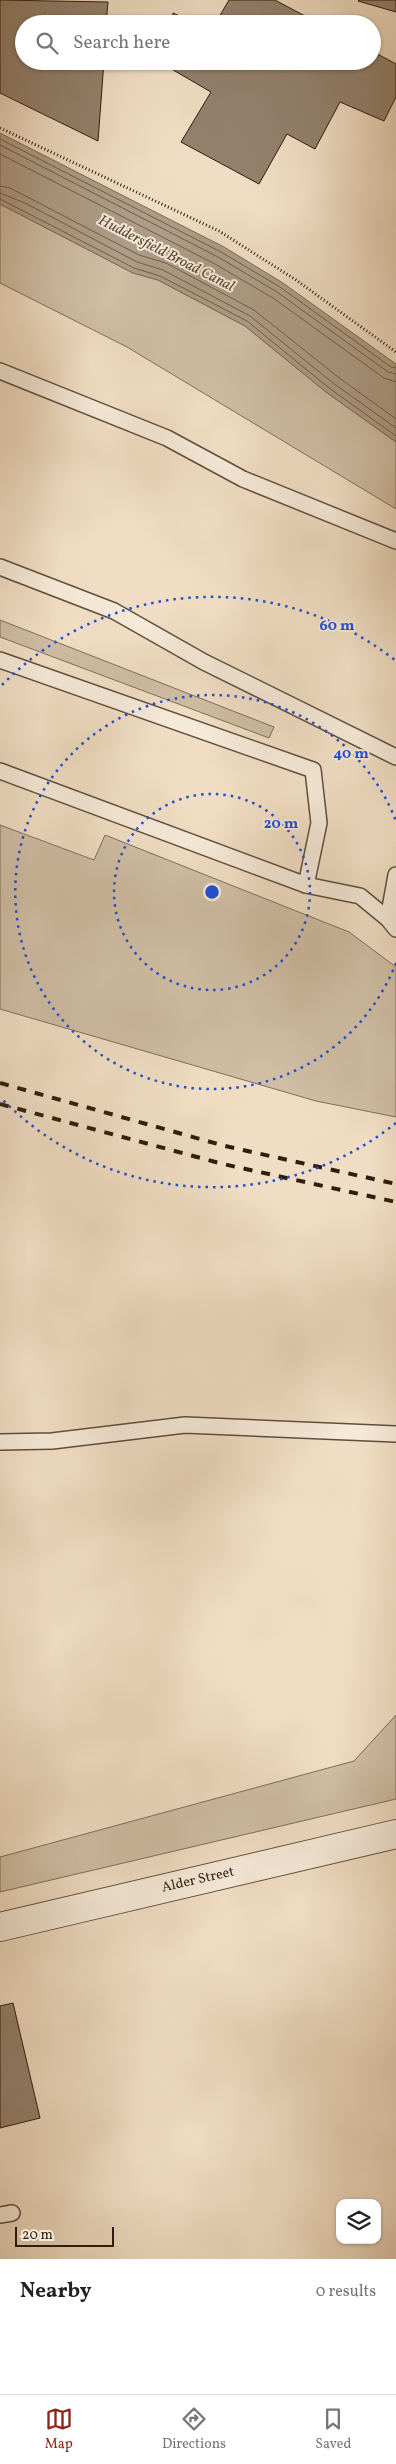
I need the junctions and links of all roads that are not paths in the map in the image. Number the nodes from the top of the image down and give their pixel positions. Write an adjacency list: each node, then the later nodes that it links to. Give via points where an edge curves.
1 (0, 371): 2 (lane, via 167,438 243,479)
2 (396, 541)
3 (0, 567): 5 (lane, via 114,611 204,662)
4 (0, 660): 8 (lane, via 313,770 319,823)
5 (396, 757)
6 (0, 771): 8 (lane)
7 (396, 876): 9 (lane)
8 (306, 885): 9 (lane, via 360,896)
9 (392, 924)
10 (396, 1434): 11 (lane, via 185,1425 52,1441)
11 (0, 1442)
12 (396, 1834): 13 (street, Alder Street)
13 (0, 1927)

